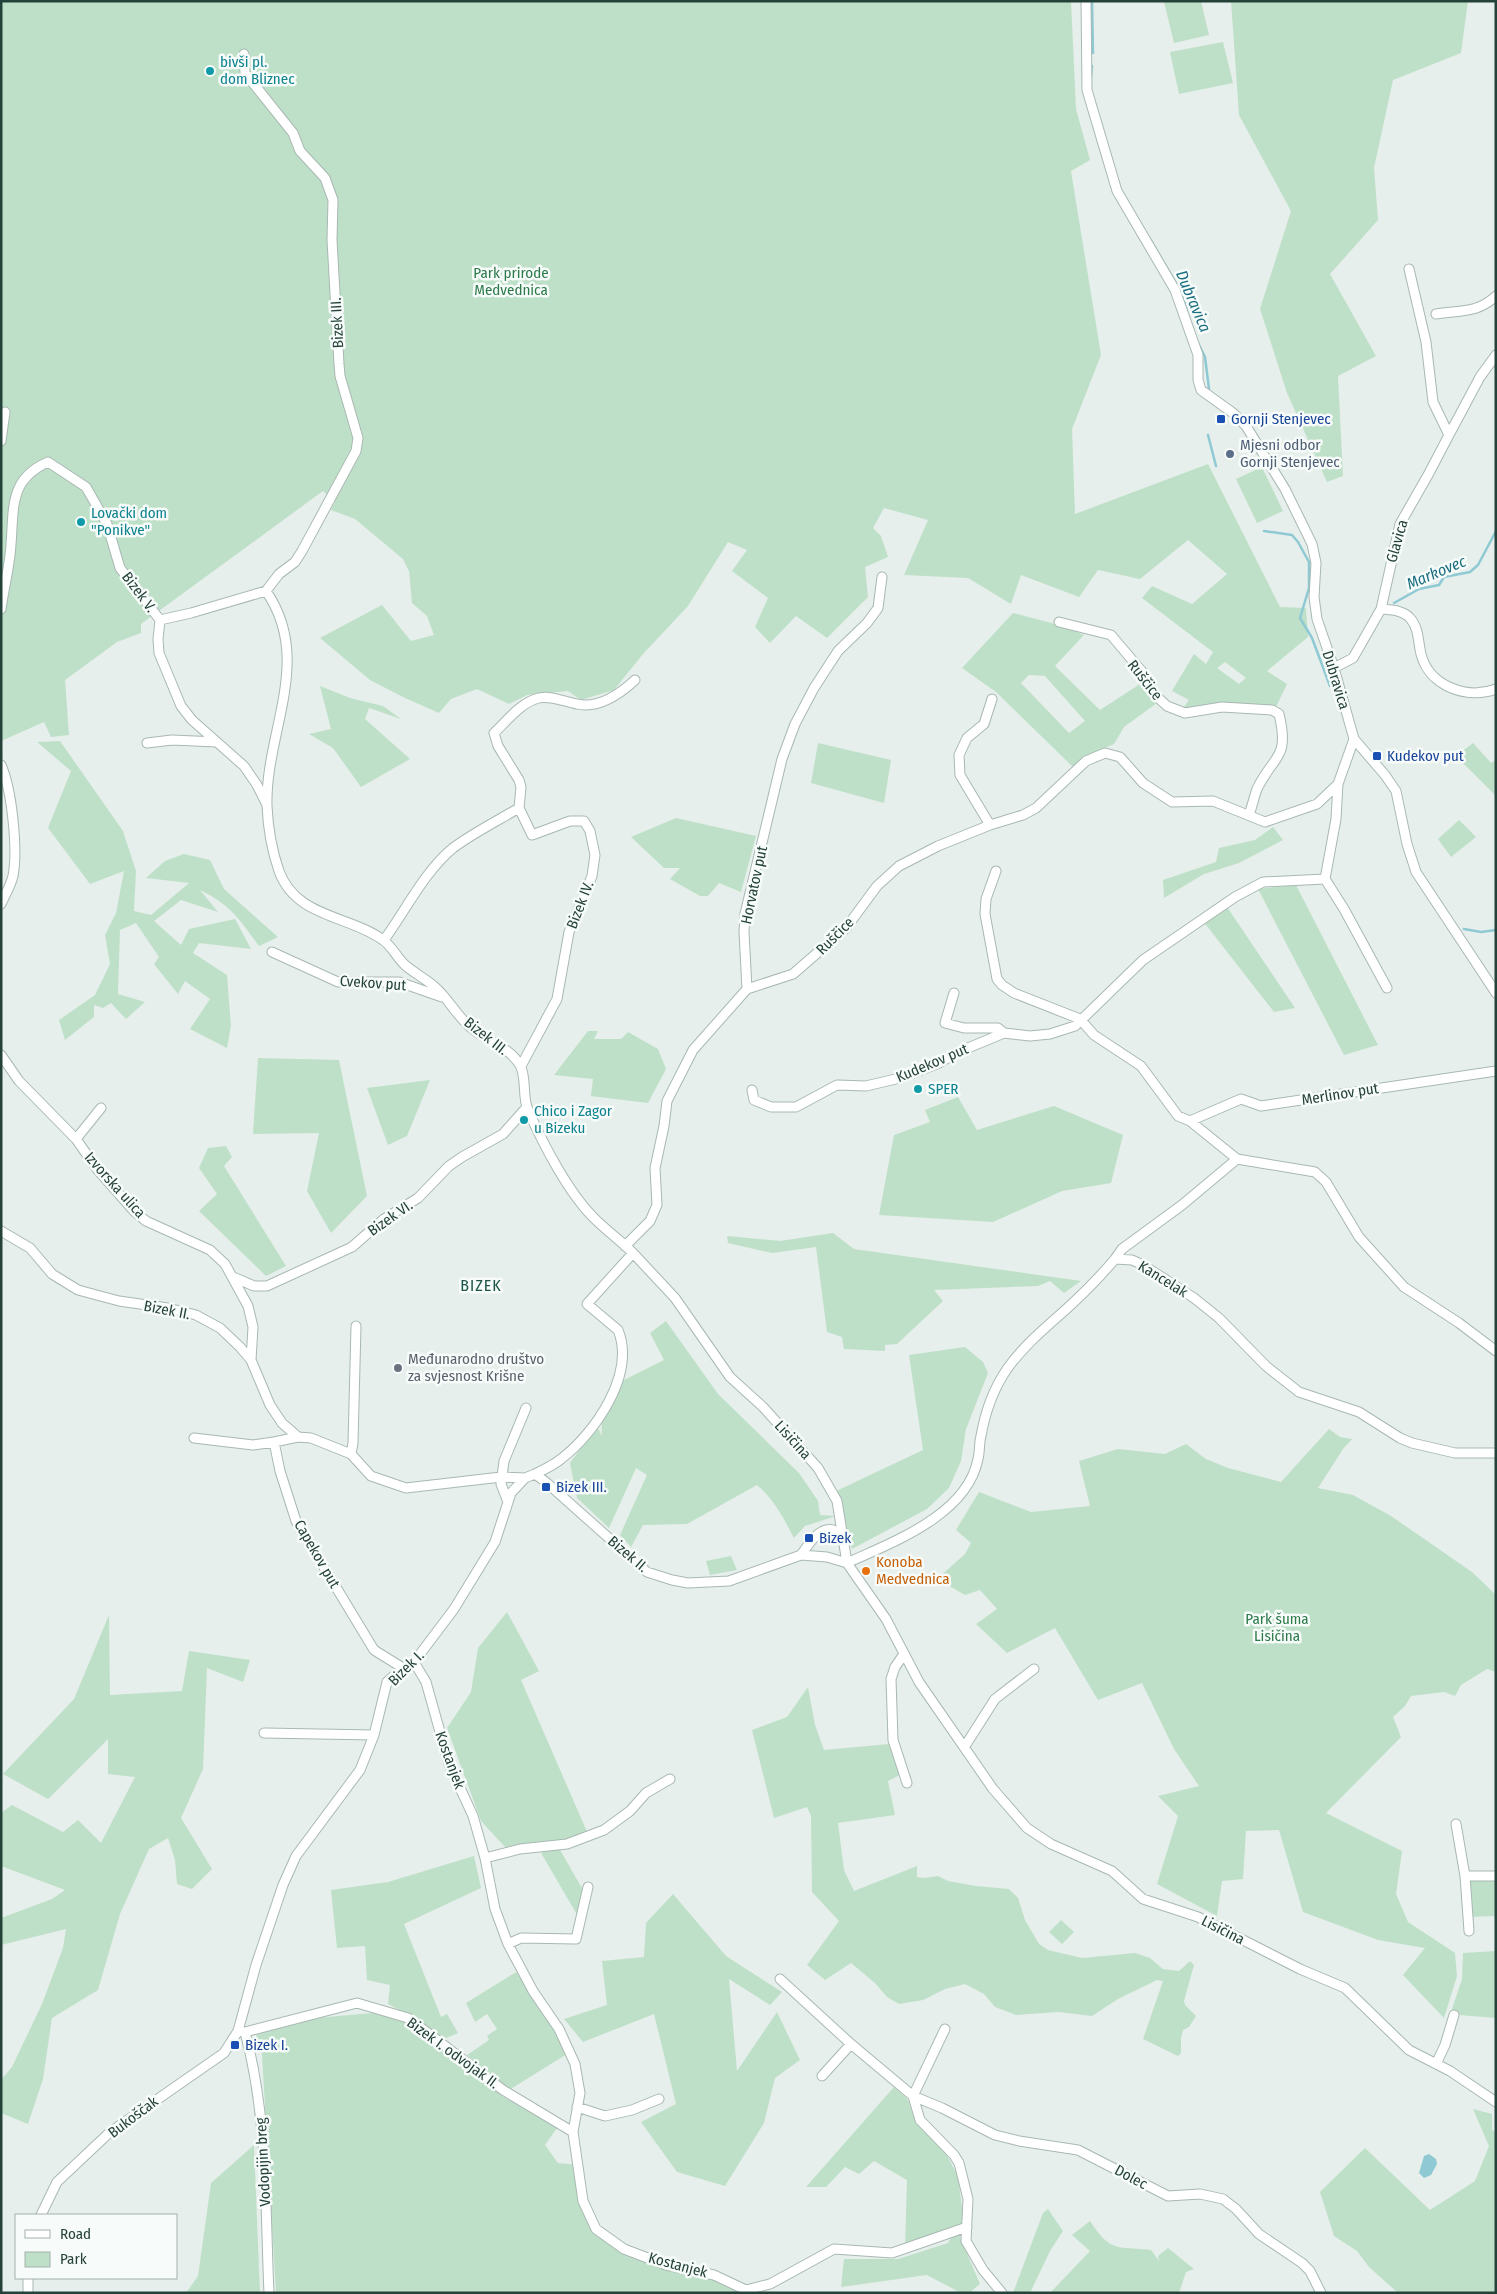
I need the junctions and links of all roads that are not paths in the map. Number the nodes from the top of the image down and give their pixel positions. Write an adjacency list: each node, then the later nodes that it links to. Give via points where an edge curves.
1 (1086, 1): 16 (street, Dubravica, via 1087,90 1108,167 1120,199 1176,290 1198,355 1201,390 1234,413 1246,426 1304,523 1316,556 1314,597 1317,619)
2 (244, 54): 11 (street, Bizek III., via 244,73 294,133 300,151 325,178 334,200 332,240 340,376 358,438 356,451 302,551)
3 (1409, 268): 8 (street, via 1426,342 1433,402)
4 (1496, 296): 5 (street, via 1476,310)
5 (1436, 314)
6 (1496, 355): 8 (street, Glavica, via 1480,376)
7 (5, 412): 9 (street)
8 (1448, 435): 13 (street, Glavica, via 1400,524)
9 (1, 441)
10 (882, 577): 35 (street, Horvatov put, via 878,608 838,651 814,688 795,724 782,759 745,914)
11 (266, 591): 14 (street); 25 (street, Bizek III., via 280,618 286,642 288,676)
12 (1, 609): 14 (street, Bizek V., via 11,544 12,508 22,482 32,469 48,462 86,487 107,524 120,568)
13 (1381, 609): 16 (street, Glavica, via 1353,658); 18 (street, via 1395,610 1410,618 1417,630 1426,668 1435,678 1461,692 1475,694)
14 (160, 620): 21 (street, Bizek V., via 159,653 181,706)
15 (1059, 622): 27 (street, Ruščice, via 1111,635 1144,674 1154,694 1166,706 1185,714 1222,706 1272,710 1279,714 1283,746 1258,788)
16 (1334, 668): 20 (street, Dubravica)
17 (635, 680): 26 (street, Bizek IV., via 620,694 591,704 539,698 522,706 494,733 498,746 520,780)
18 (1496, 689)
19 (992, 699): 28 (street, via 984,724 967,738 958,755 960,775)
20 (1354, 739): 24 (street); 37 (street, Dubravica, via 1396,791 1416,872)
21 (218, 742): 22 (street, via 172,740); 25 (street, Bizek V., via 244,766)
22 (147, 743)
23 (1, 765): 31 (street, via 8,783 15,856 12,878)
24 (1338, 784): 27 (street, Ruščice, via 1317,804 1286,816 1265,822); 30 (street, via 1336,819)
25 (267, 806): 32 (street, Bizek III., via 277,863 290,890 314,910)
26 (519, 808): 32 (street, via 462,842 444,857); 42 (street, Bizek IV., via 532,835 570,821 584,821 590,831 595,855 590,881 568,939 557,999)
27 (1249, 815): 28 (street, Ruščice, via 1213,801 1172,802 1143,783 1120,757 1105,753 1086,761 1036,808)
28 (990, 825): 35 (street, Ruščice, via 899,866 877,886 846,928 821,952 793,974)
29 (996, 871): 39 (street, via 986,899 985,914 997,979 1014,993)
30 (1325, 879): 34 (street); 39 (street, Kudekov put, via 1263,882 1235,897 1143,960)
31 (1, 904)
32 (384, 940): 38 (street, Bizek III., via 404,964)
33 (272, 952): 38 (street, Cvekov put, via 338,982 398,982)
34 (1388, 988)
35 (746, 989): 51 (street, via 693,1050 667,1101 655,1168 657,1205 650,1221)
36 (954, 993): 40 (street, Kudekov put, via 945,1023 964,1028 998,1028)
37 (1496, 993)
38 (447, 999): 42 (street, Bizek III., via 466,1023 499,1045)
39 (1080, 1019): 40 (street, Kudekov put, via 1075,1026 1050,1034); 47 (street, via 1094,1035 1141,1066 1178,1116)
40 (1004, 1033): 44 (street, Kudekov put, via 900,1078 866,1086 838,1085 796,1107 771,1107 754,1100)
41 (1, 1055): 48 (street, Izvorska ulica, via 19,1081)
42 (521, 1066): 45 (street, Bizek III.)
43 (1496, 1070): 47 (street, Merlinov put, via 1261,1106 1241,1100)
44 (752, 1090)
45 (526, 1107): 51 (street, Bizek III., via 579,1200); 54 (street, Bizek VI., via 503,1134 462,1157 413,1202 384,1219 340,1254 267,1286 254,1286)
46 (101, 1108): 48 (street, Izvorska ulica)
47 (1190, 1121): 49 (street)
48 (76, 1139): 54 (street, Izvorska ulica, via 97,1170 134,1211 146,1221 210,1250)
49 (1236, 1159): 53 (street, via 1182,1205 1122,1249); 56 (street, via 1315,1172 1326,1182 1359,1237 1404,1287)
50 (1, 1231): 57 (street, Bizek II., via 30,1248 52,1274 78,1290 196,1315 220,1328)
51 (625, 1246): 52 (street, Bizek III.)
52 (633, 1253): 64 (street, via 587,1304 620,1335 621,1366 614,1390 605,1408 576,1446 560,1460); 68 (street, Lisičina, via 675,1298 730,1377 763,1407 818,1468 837,1501)
53 (1115, 1259): 62 (street, Kancelak, via 1144,1265 1194,1298 1219,1318 1266,1366 1299,1392 1359,1412 1412,1443 1455,1453); 70 (street, via 1077,1300 1024,1347 1006,1371 988,1411 973,1475 957,1499 898,1539)
54 (233, 1277): 57 (street, Izvorska ulica, via 252,1318)
55 (356, 1326): 63 (street)
56 (1496, 1351)
57 (251, 1360): 59 (street, Bizek II., via 270,1405 282,1423)
58 (526, 1408): 65 (street, via 504,1461)
59 (298, 1437): 61 (street); 63 (street, via 311,1438)
60 (194, 1438): 61 (street, via 253,1445)
61 (274, 1442): 73 (street, Capekov put, via 296,1521 374,1650)
62 (1496, 1453)
63 (351, 1454): 65 (street, via 371,1476 406,1488)
64 (534, 1474): 66 (street); 69 (street, Bizek II., via 647,1572 688,1583 719,1582)
65 (502, 1477): 66 (street); 67 (street, via 501,1484)
66 (525, 1478): 67 (street, Bizek I., via 511,1493)
67 (508, 1502): 72 (street, Bizek I., via 495,1542 454,1608)
68 (841, 1534): 69 (street, via 831,1529 824,1530); 70 (street, Lisičina)
69 (801, 1555): 70 (street, Bizek II., via 827,1556)
70 (847, 1563): 71 (street, Lisičina, via 886,1620)
71 (904, 1654): 77 (street, Lisičina, via 919,1682); 79 (street, via 891,1679 893,1740)
72 (414, 1662): 73 (street, Bizek I.); 81 (street, Kostanjek, via 426,1682 449,1764 473,1816)
73 (403, 1668): 76 (street, Bizek I., via 387,1682)
74 (1034, 1669): 77 (street, via 995,1699)
75 (264, 1733): 76 (street)
76 (374, 1735): 90 (street, Bizek I., via 360,1770 296,1856 283,1885 256,1965)
77 (965, 1746): 92 (street, Lisičina, via 1004,1803 1027,1828 1051,1844 1112,1871 1143,1899 1198,1916 1300,1969 1345,1988 1410,2050)
78 (670, 1779): 81 (street, via 646,1793 630,1811 604,1830 566,1844 520,1849)
79 (907, 1783)
80 (1456, 1824): 82 (street)
81 (485, 1858): 86 (street, Kostanjek, via 495,1909)
82 (1466, 1876): 83 (street); 85 (street)
83 (1496, 1876)
84 (588, 1887): 86 (street, via 576,1939 521,1938)
85 (1469, 1931)
86 (508, 1944): 97 (street, Kostanjek, via 532,1991 559,2029 575,2064 580,2093)
87 (780, 1979): 91 (street, Dolec)
88 (1454, 2015): 92 (street, via 1446,2045)
89 (945, 2029): 94 (street)
90 (242, 2032): 98 (street, Bizek I. odvojak II., via 358,2003 408,2018 503,2090); 99 (street, Bukoščak, via 224,2053 109,2133 57,2182); 103 (street, Vodopijin breg, via 255,2068 261,2116)
91 (851, 2044): 93 (street); 94 (street, Dolec)
92 (1436, 2064): 96 (street, Lisičina)
93 (822, 2076)
94 (913, 2096): 100 (street, via 920,2120 959,2162 968,2199); 105 (street, Dolec, via 995,2135 1078,2150 1168,2196 1200,2194 1224,2199 1259,2234 1302,2263)
95 (659, 2099): 97 (street, via 606,2116)
96 (1496, 2102)
97 (578, 2107): 98 (street, Kostanjek)
98 (573, 2132): 100 (street, Kostanjek, via 583,2200 596,2228 624,2249 666,2264 714,2275 746,2290 770,2284 834,2249 892,2253)
99 (42, 2214)
100 (967, 2227): 104 (street, via 966,2241 974,2257)
101 (28, 2279): 102 (street)
102 (28, 2293)
103 (269, 2293)
104 (1002, 2293)
105 (1321, 2293)

